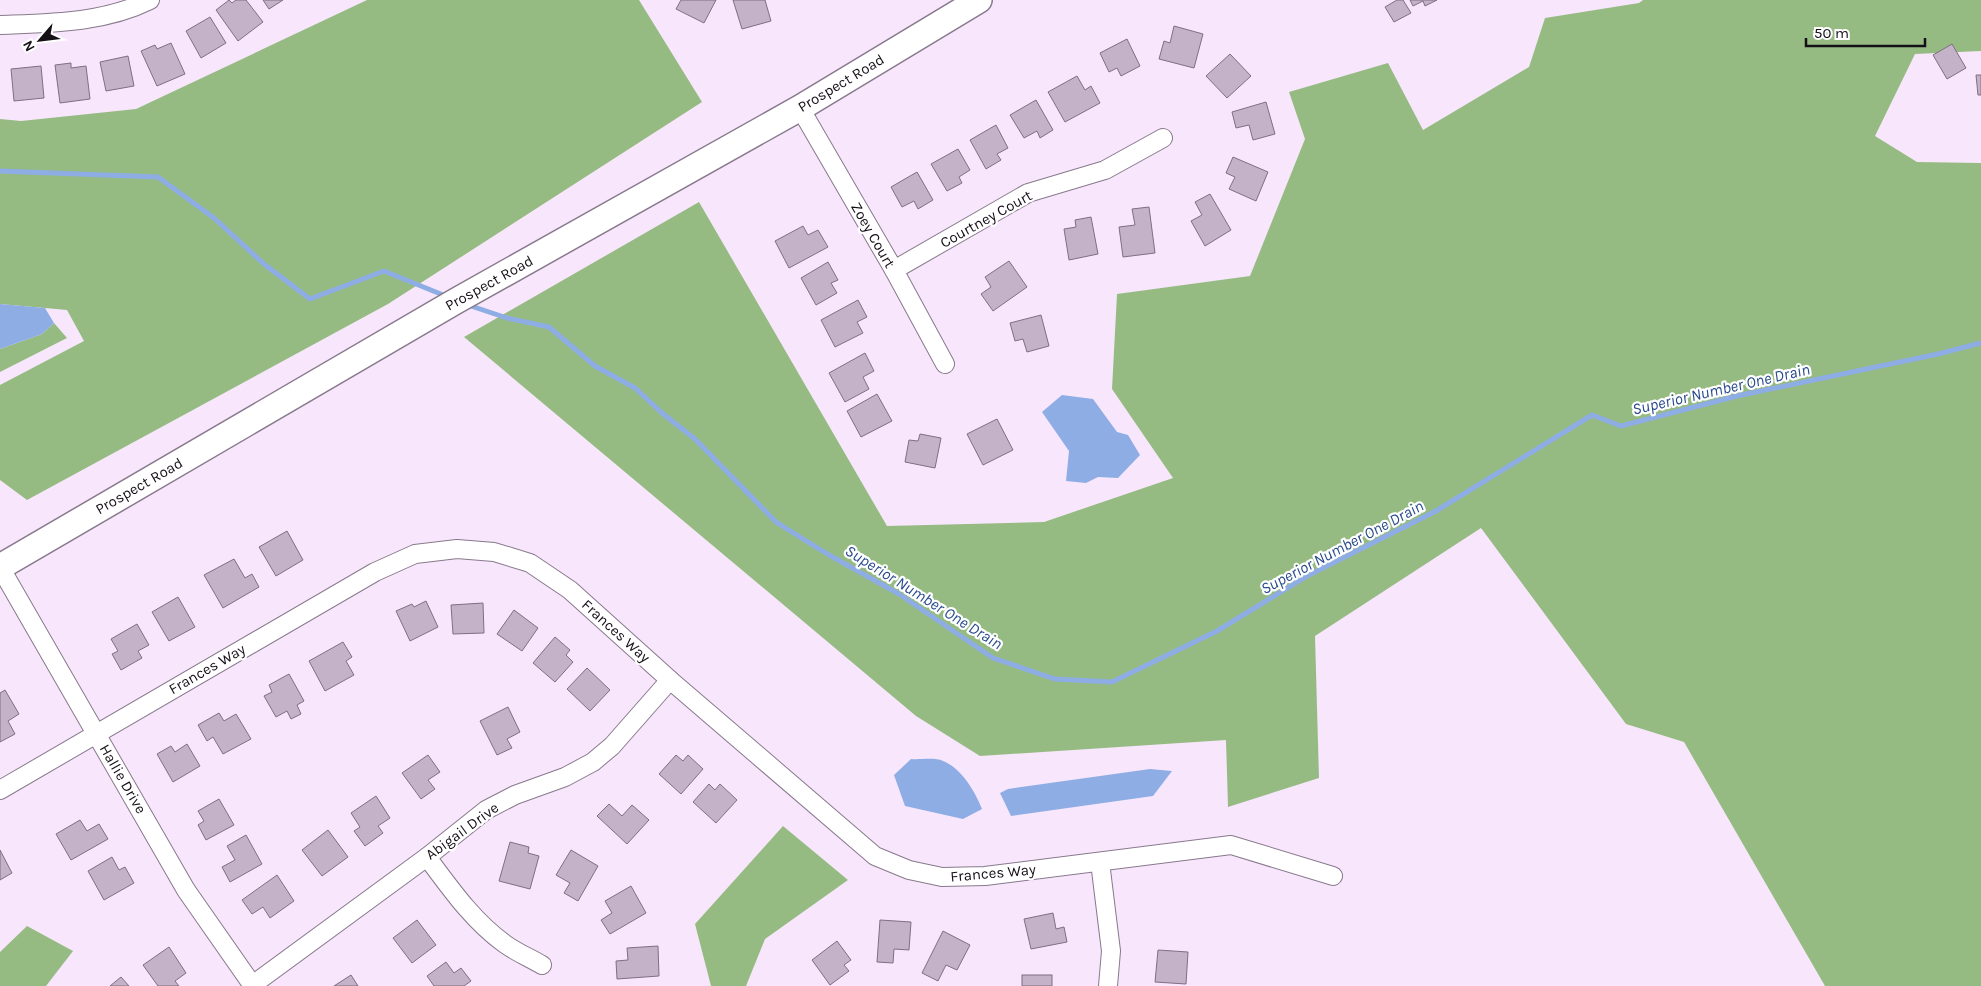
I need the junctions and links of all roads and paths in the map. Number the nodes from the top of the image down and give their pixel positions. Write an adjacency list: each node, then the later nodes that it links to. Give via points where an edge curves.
1 (150, 0): 3 (street, via 134,8 92,18)
2 (979, 0): 4 (main road, Prospect Road)
3 (0, 25)
4 (800, 108): 6 (street, Zoey Court); 8 (main road, Prospect Road, via 456,301)
5 (1163, 138): 6 (street, Courtney Court, via 1105,170 1028,193)
6 (894, 270): 7 (street, Zoey Court)
7 (945, 364)
8 (0, 567): 10 (street, Hallie Drive)
9 (670, 680): 10 (street, Frances Way, via 570,590 530,563 494,552 457,548 415,554 374,572); 12 (street, Abigail Drive, via 612,746 593,762 486,810); 13 (street, Frances Way, via 875,856 909,870 942,877 985,876)
10 (96, 733): 11 (street, Frances Way); 16 (street, Hallie Drive, via 186,890)
11 (0, 790)
12 (427, 856): 15 (street, via 484,927 506,945); 16 (street, Abigail Drive)
13 (1100, 862): 14 (street, Frances Way, via 1231,845); 17 (street, via 1111,951)
14 (1333, 876)
15 (542, 965)
16 (252, 986)
17 (1108, 986)

